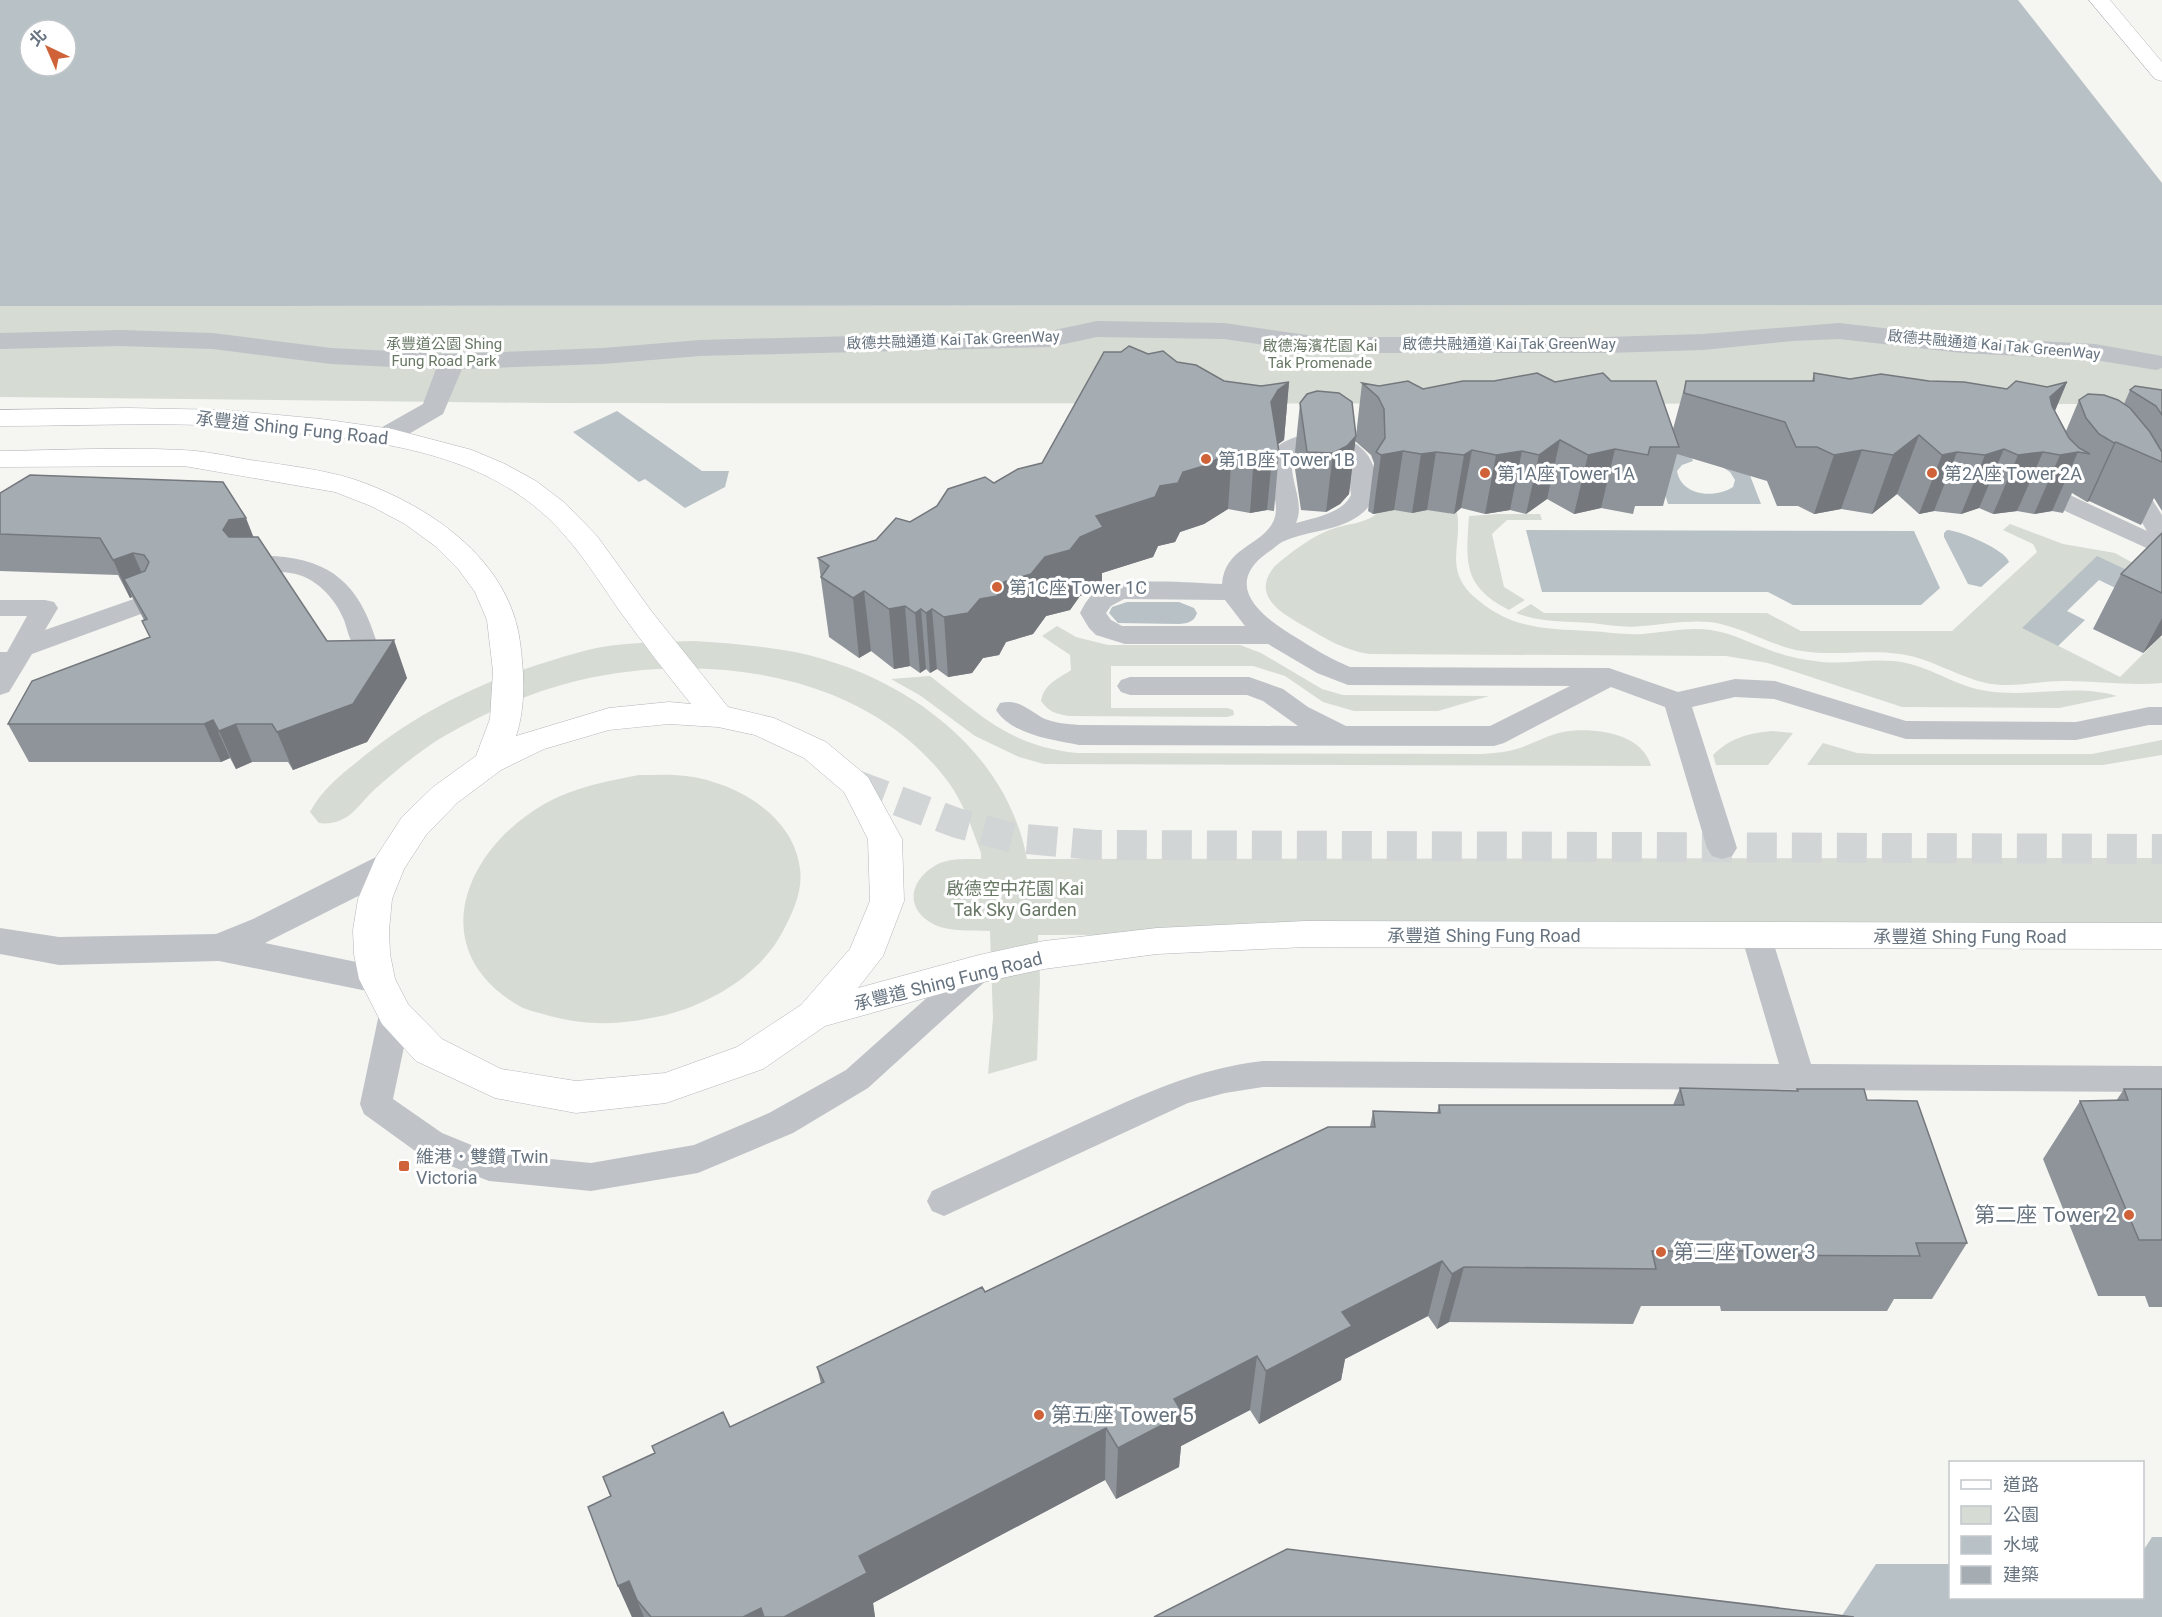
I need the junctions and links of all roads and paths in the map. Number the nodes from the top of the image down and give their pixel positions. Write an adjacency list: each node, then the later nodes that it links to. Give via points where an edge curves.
1 (2099, 0): 2 (main road)
2 (2162, 75)
3 (0, 341): 4 (street, 啟德共融通道 Kai Tak GreenWay, via 213,341 331,356)
4 (452, 362): 5 (street, 啟德共融通道 Kai Tak GreenWay, via 603,357 700,348 1050,339 1097,329 1224,331 1321,345 1606,345 1839,331 1962,345 2094,352); 7 (street, via 434,408)
5 (2159, 362)
6 (0, 418): 7 (main road, 承豐道 Shing Fung Road, via 206,417)
7 (386, 436): 26 (main road, 承豐道 Shing Fung Road, via 479,464 554,508 583,536 630,604)
8 (2043, 450): 13 (lane, via 2038,457 2040,465 2063,501)
9 (2112, 457): 11 (lane)
10 (0, 459): 29 (main road, via 184,458 342,485 415,518 446,540 469,564 489,590 502,620 508,671 506,718)
11 (2162, 535)
12 (1273, 537): 12 (lane, via 1288,514 1280,463 1291,447 1317,440 1333,442 1356,455 1361,463 1364,490 1362,500 1353,510); 15 (lane, via 1248,554 1235,578)
13 (2162, 547)
14 (253, 566): 19 (lane, via 282,564 321,574 349,603)
15 (1235, 592): 18 (lane, via 1248,618); 18 (lane, via 1125,591 1098,602 1093,613 1097,624 1125,635)
16 (151, 601): 20 (lane)
17 (0, 608): 20 (lane, via 45,608)
18 (1273, 635): 21 (lane, via 1324,667 1348,676)
19 (363, 640)
20 (12, 656): 22 (lane)
21 (1609, 677): 24 (lane); 28 (lane, via 1494,736)
22 (0, 686)
23 (1130, 686): 28 (lane, via 1249,686 1273,694 1315,724)
24 (1677, 701): 27 (lane, via 1735,688 1775,690 1888,726 1922,731 2076,730); 30 (lane)
25 (1010, 710): 28 (lane, via 1040,728 1079,735)
26 (718, 716): 29 (main road, 承豐道 Shing Fung Road, via 669,713 609,719 533,741); 39 (main road, 承豐道 Shing Fung Road, via 763,726 815,750 856,785 885,839 887,901 865,956)
27 (2162, 716)
28 (1358, 736)
29 (490, 762): 31 (main road, 承豐道 Shing Fung Road, via 445,795 414,826)
30 (1722, 848)
31 (388, 866): 35 (street); 37 (main road, 承豐道 Shing Fung Road, via 375,899 371,930)
32 (1756, 935): 33 (main road, 承豐道 Shing Fung Road); 36 (main road, 承豐道 Shing Fung Road, via 1293,935 1157,941 1044,955); 40 (lane)
33 (2162, 936)
34 (0, 941): 35 (street, via 59,951)
35 (219, 947): 37 (street)
36 (979, 969): 38 (lane, via 856,1079 781,1123 698,1159 591,1177 489,1167 430,1143 376,1104); 39 (main road, 承豐道 Shing Fung Road)
37 (377, 979): 38 (main road, 承豐道 Shing Fung Road)
38 (395, 1014): 39 (main road, 承豐道 Shing Fung Road, via 429,1050 495,1083 576,1097 666,1088 750,1058)
39 (814, 1015)
40 (1799, 1077): 41 (lane); 42 (lane, via 1228,1077 1165,1099)
41 (2162, 1079)
42 (944, 1201)

